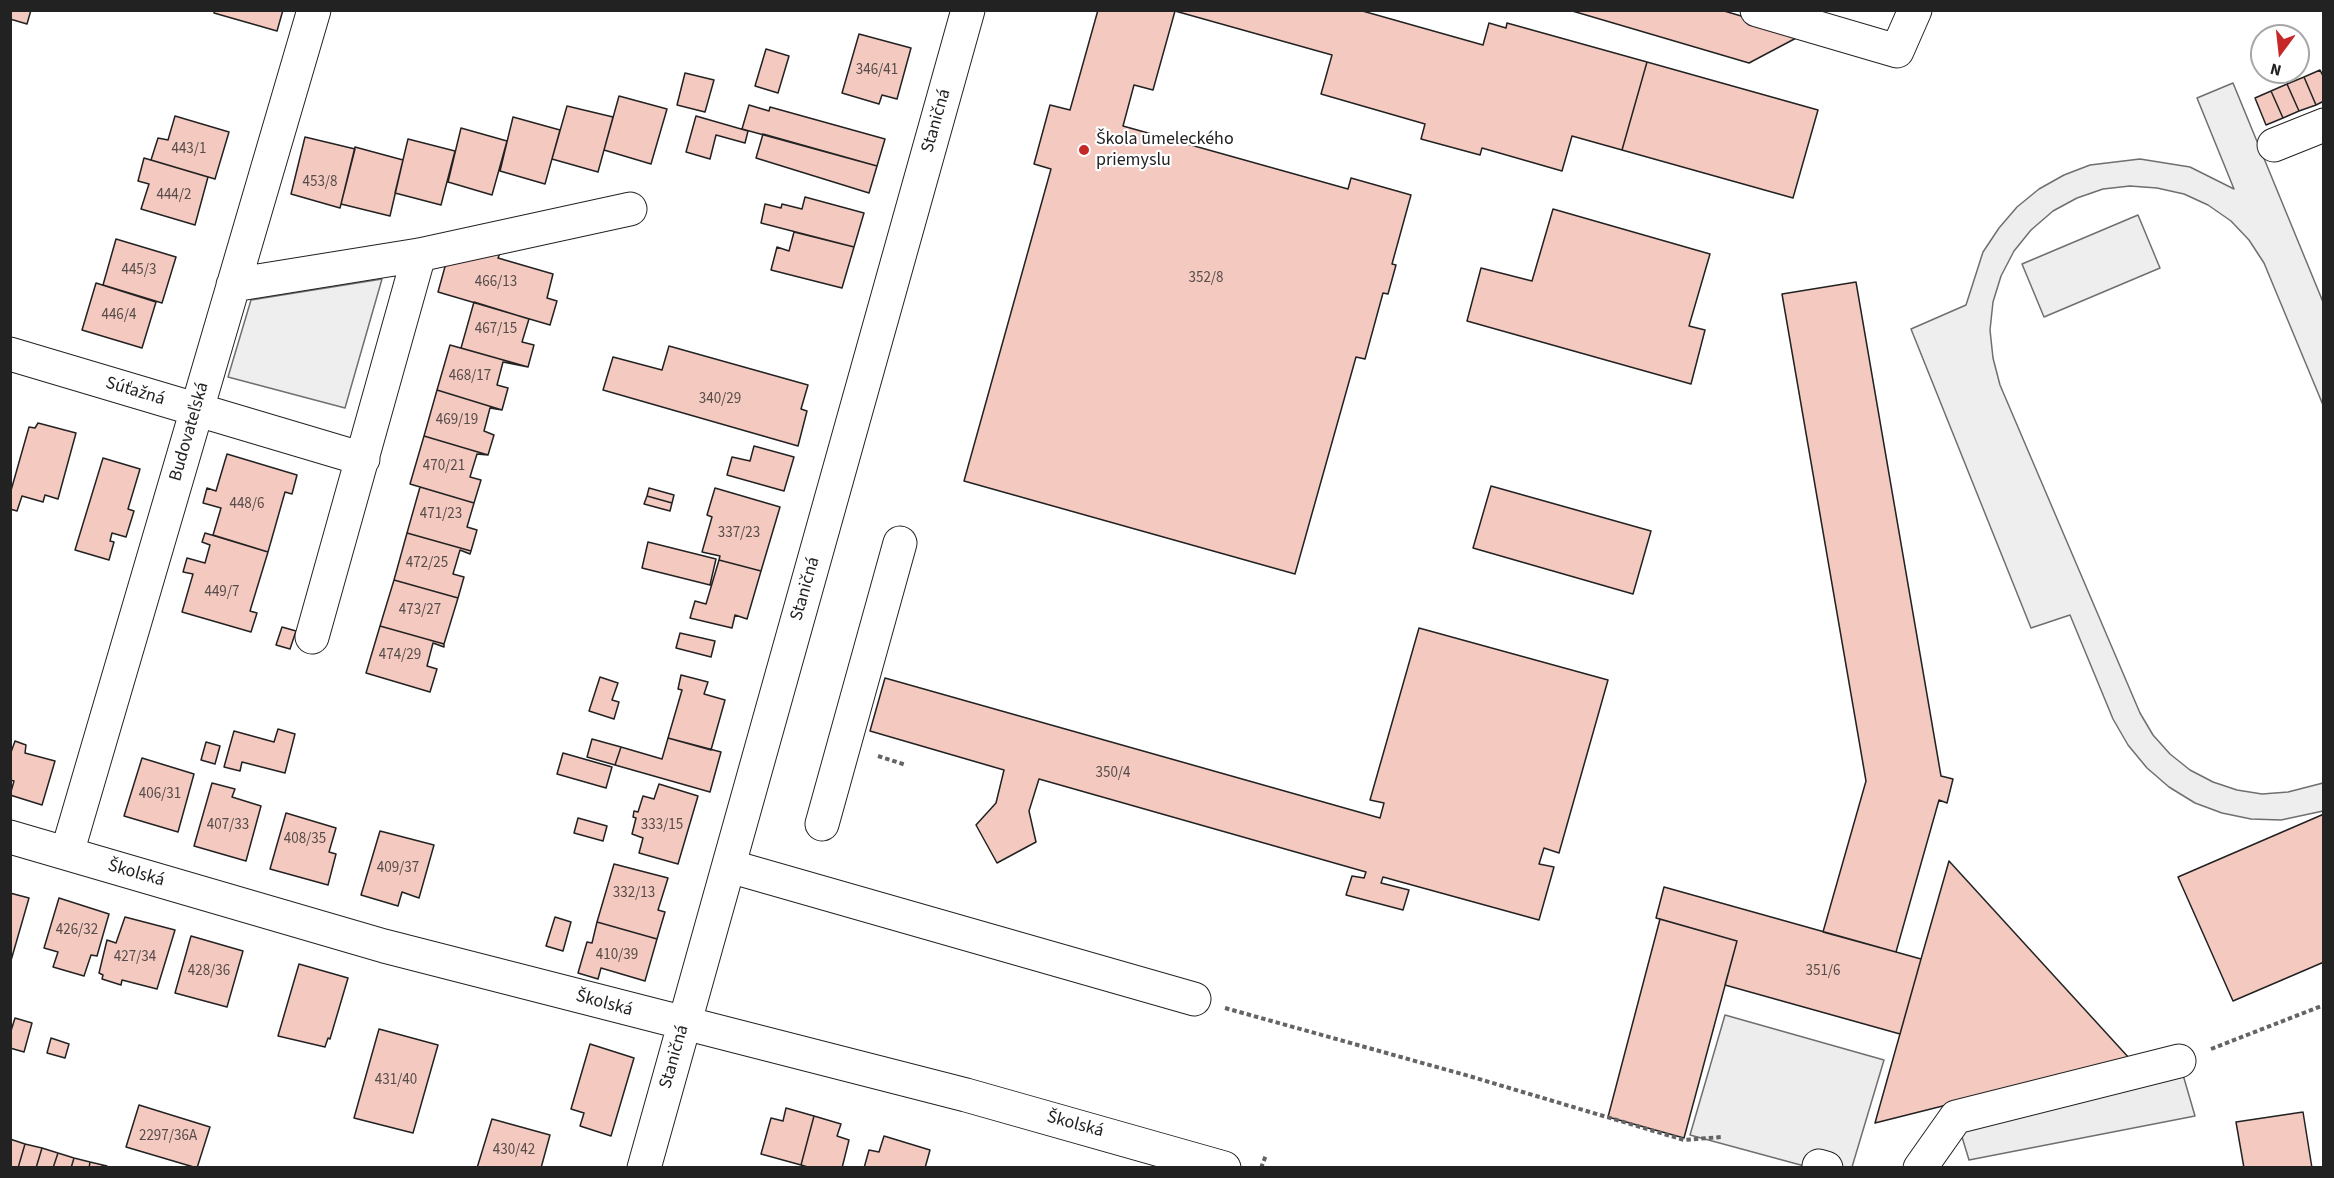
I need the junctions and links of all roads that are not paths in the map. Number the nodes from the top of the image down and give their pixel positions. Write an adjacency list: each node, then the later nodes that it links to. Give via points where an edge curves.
1 (314, 10): 9 (street, Budovateľská)
2 (968, 10): 18 (street, Staničná)
3 (1757, 10): 4 (street, via 1897,51)
4 (1915, 10)
5 (2324, 125): 6 (street)
6 (2274, 146)
7 (630, 209): 8 (street)
8 (418, 255): 9 (street); 12 (street)
9 (233, 285): 11 (street, Budovateľská)
10 (10, 354): 11 (street, Súťažná)
11 (196, 410): 12 (street, Súťažná); 17 (street, Budovateľská)
12 (363, 459): 14 (street)
13 (900, 543): 15 (street)
14 (312, 637)
15 (822, 824)
16 (10, 837): 17 (street, Školská)
17 (67, 853): 20 (street, Školská, via 384,946)
18 (729, 866): 19 (street); 20 (street, Staničná)
19 (1194, 999)
20 (684, 1024): 22 (street, Školská, via 966,1095); 23 (street, Staničná)
21 (2192, 1056): 24 (street, via 1956,1117)
22 (1209, 1165)
23 (644, 1167)
24 (1920, 1167)

